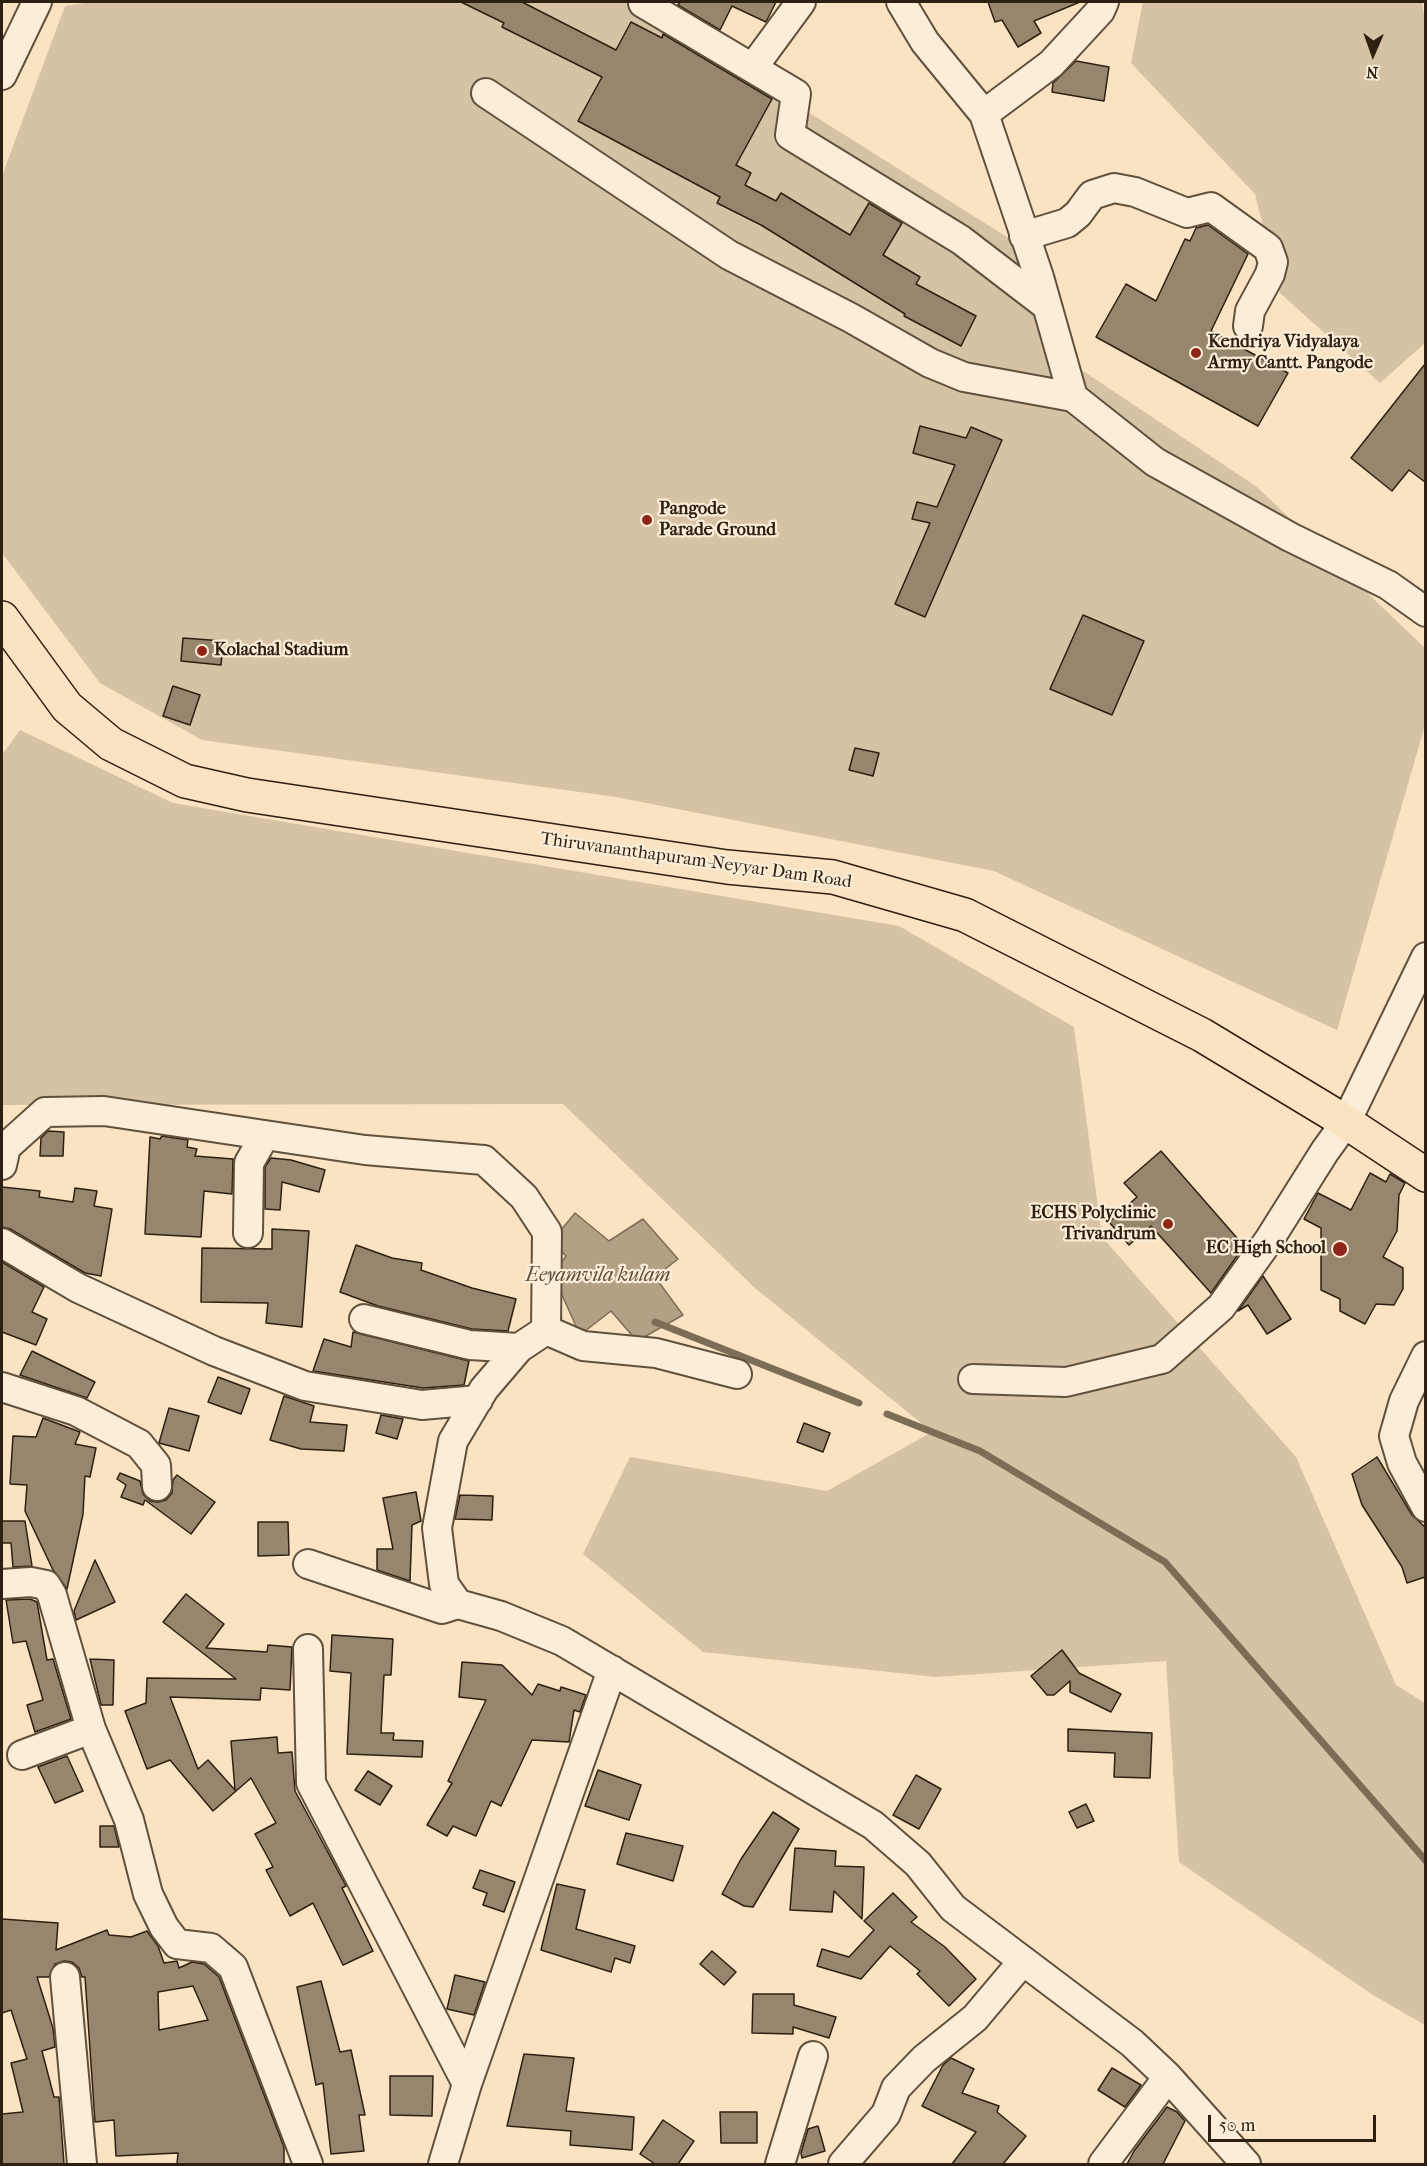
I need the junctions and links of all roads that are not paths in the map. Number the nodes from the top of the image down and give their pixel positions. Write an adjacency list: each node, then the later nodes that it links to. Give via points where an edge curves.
1 (37, 2): 7 (street)
2 (801, 2): 6 (street)
3 (901, 2): 9 (street, via 925,42)
4 (1104, 2): 9 (street, via 1051,64)
5 (643, 3): 6 (street)
6 (754, 66): 11 (street, via 796,94 790,135 961,240)
7 (2, 75)
8 (486, 93): 13 (street, via 729,255 930,363 964,377)
9 (984, 114): 10 (street)
10 (1024, 236): 11 (street); 12 (street, via 1067,223 1092,195 1114,188 1135,192 1187,213 1211,207 1268,248 1273,262 1250,311)
11 (1047, 306): 13 (street)
12 (1248, 326)
13 (1073, 398): 14 (street, via 1155,462 1290,537 1388,585)
14 (1425, 612)
15 (2, 618): 17 (main road, Thiruvananthapuram-Neyyar Dam Road, via 67,707 111,744 185,781 247,795 727,867 833,877 965,915 1202,1035)
16 (1425, 957): 17 (street)
17 (1346, 1122): 20 (main road, Thiruvananthapuram-Neyyar Dam Road); 29 (street, via 1221,1307 1162,1359 1066,1382)
18 (265, 1135): 19 (street, via 104,1112 45,1112 6,1147); 21 (street, via 249,1163); 24 (street, via 365,1150 484,1160 524,1197 547,1232)
19 (2, 1165)
20 (1425, 1175)
21 (248, 1233)
22 (2, 1243): 31 (street, via 78,1288 214,1351 304,1386 422,1405)
23 (364, 1319): 25 (street, via 470,1345)
24 (546, 1330): 25 (street); 28 (street, via 583,1346 656,1353)
25 (519, 1348): 31 (street)
26 (1425, 1356): 33 (street, via 1404,1401 1394,1436 1402,1463)
27 (2, 1365): 30 (street)
28 (737, 1374)
29 (973, 1379)
30 (2, 1387): 32 (street, via 76,1411 139,1444 156,1465)
31 (478, 1401): 36 (street, via 453,1440 437,1528 444,1584)
32 (157, 1486)
33 (1425, 1507)
34 (308, 1564): 36 (street, via 442,1610)
35 (2, 1584): 39 (street, via 46,1585 57,1608)
36 (458, 1605): 38 (street, via 501,1616 562,1641)
37 (308, 1649): 45 (street, via 311,1783)
38 (612, 1670): 41 (street, via 873,1825 918,1864 953,1908); 45 (street)
39 (91, 1729): 40 (street); 47 (street, via 129,1820 148,1894 164,1927 177,1944 211,1948 233,1967)
40 (22, 1755)
41 (1023, 1961): 44 (street, via 1132,2043); 50 (street, via 975,2018 924,2059 897,2088 886,2114)
42 (65, 1977): 46 (street)
43 (813, 2056): 49 (street)
44 (1168, 2077): 51 (street); 52 (street)
45 (467, 2084): 48 (street)
46 (82, 2164)
47 (308, 2164)
48 (443, 2164)
49 (780, 2164)
50 (843, 2164)
51 (1103, 2164)
52 (1246, 2164)

